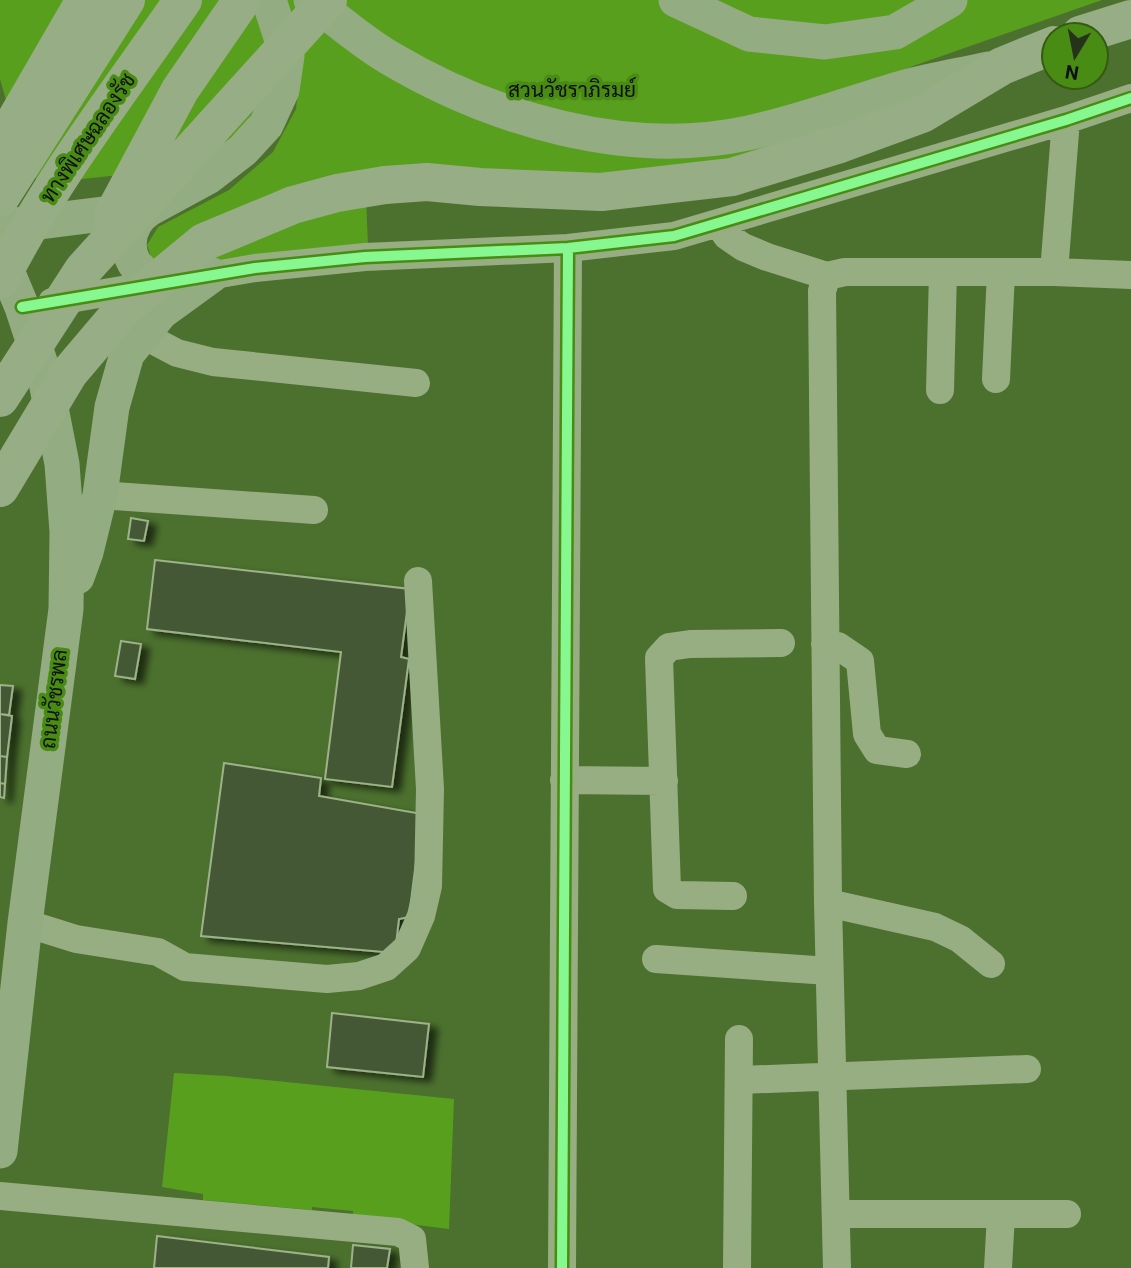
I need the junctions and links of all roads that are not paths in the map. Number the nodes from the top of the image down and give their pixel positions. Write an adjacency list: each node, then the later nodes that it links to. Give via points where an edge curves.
1 (85, 0): 16 (highway)
2 (126, 0): 17 (highway, ทางพิเศษฉลองรัช)
3 (183, 0): 30 (highway, ทางพิเศษฉลองรัช, bridge, via 20,239)
4 (242, 0): 23 (highway, bridge, via 180,90)
5 (269, 0): 18 (main road, via 286,56 282,90 266,125 208,177)
6 (311, 0): 13 (main road, via 387,57 467,97 565,131 664,142 746,134 906,87)
7 (328, 0): 23 (highway, bridge)
8 (676, 0): 9 (main road, via 749,34 825,42 895,32)
9 (950, 0)
10 (1131, 19): 11 (highway)
11 (1110, 26)
12 (1040, 50): 13 (highway)
13 (1002, 65): 36 (highway, bridge, via 922,114 732,177 601,192 428,182 385,185 293,205 204,242 125,307 69,373)
14 (1131, 98): 15 (street)
15 (1066, 120): 19 (street); 26 (street)
16 (0, 147)
17 (0, 198)
18 (151, 208): 20 (main road); 29 (main road, via 133,224 129,235 132,259 160,281)
19 (718, 223): 21 (street, via 674,236); 28 (street, via 743,247)
20 (0, 227)
21 (568, 248): 29 (street, via 365,257); 44 (street)
22 (0, 254): 30 (main road, ถนนวัชรพล)
23 (83, 270): 35 (highway, bridge)
24 (943, 272): 25 (street); 28 (street); 34 (street)
25 (1001, 272): 26 (street); 32 (street)
26 (1054, 272): 27 (street)
27 (1131, 275)
28 (827, 276): 42 (street, via 822,291)
29 (198, 278): 30 (street); 31 (main road)
30 (11, 293): 40 (main road, ถนนวัชรพล, via 46,377 62,464 67,532)
31 (142, 335): 33 (street, via 177,353 213,362); 37 (main road, via 127,354 112,407)
32 (996, 379)
33 (416, 383)
34 (940, 390)
35 (0, 398)
36 (0, 488)
37 (100, 495): 38 (street); 40 (main road)
38 (314, 510)
39 (418, 581): 48 (street, via 430,789 428,886 407,948 386,967 327,979 184,967 158,952 76,939)
40 (65, 609): 48 (main road, ถนนวัชรพล)
41 (781, 643): 45 (street, via 690,644 669,647 659,658)
42 (825, 644): 43 (street, via 838,646 860,661 867,734 877,750); 47 (street)
43 (907, 754)
44 (564, 780): 45 (street); 62 (street)
45 (664, 781): 46 (street, via 667,889 677,895)
46 (733, 896)
47 (828, 903): 50 (street, via 935,927 960,939); 51 (street)
48 (25, 923): 56 (main road, ถนนวัชรพล)
49 (656, 959): 51 (street)
50 (991, 964)
51 (829, 971): 54 (street)
52 (739, 1039): 55 (street)
53 (1027, 1069): 54 (street)
54 (832, 1076): 55 (street); 58 (street)
55 (740, 1080): 63 (street)
56 (0, 1151)
57 (0, 1196): 61 (street, via 398,1232 412,1239)
58 (836, 1214): 60 (street); 64 (street)
59 (1067, 1214): 60 (street)
60 (1001, 1215): 65 (street)
61 (415, 1268)
62 (562, 1268)
63 (737, 1268)
64 (837, 1268)
65 (998, 1268)

